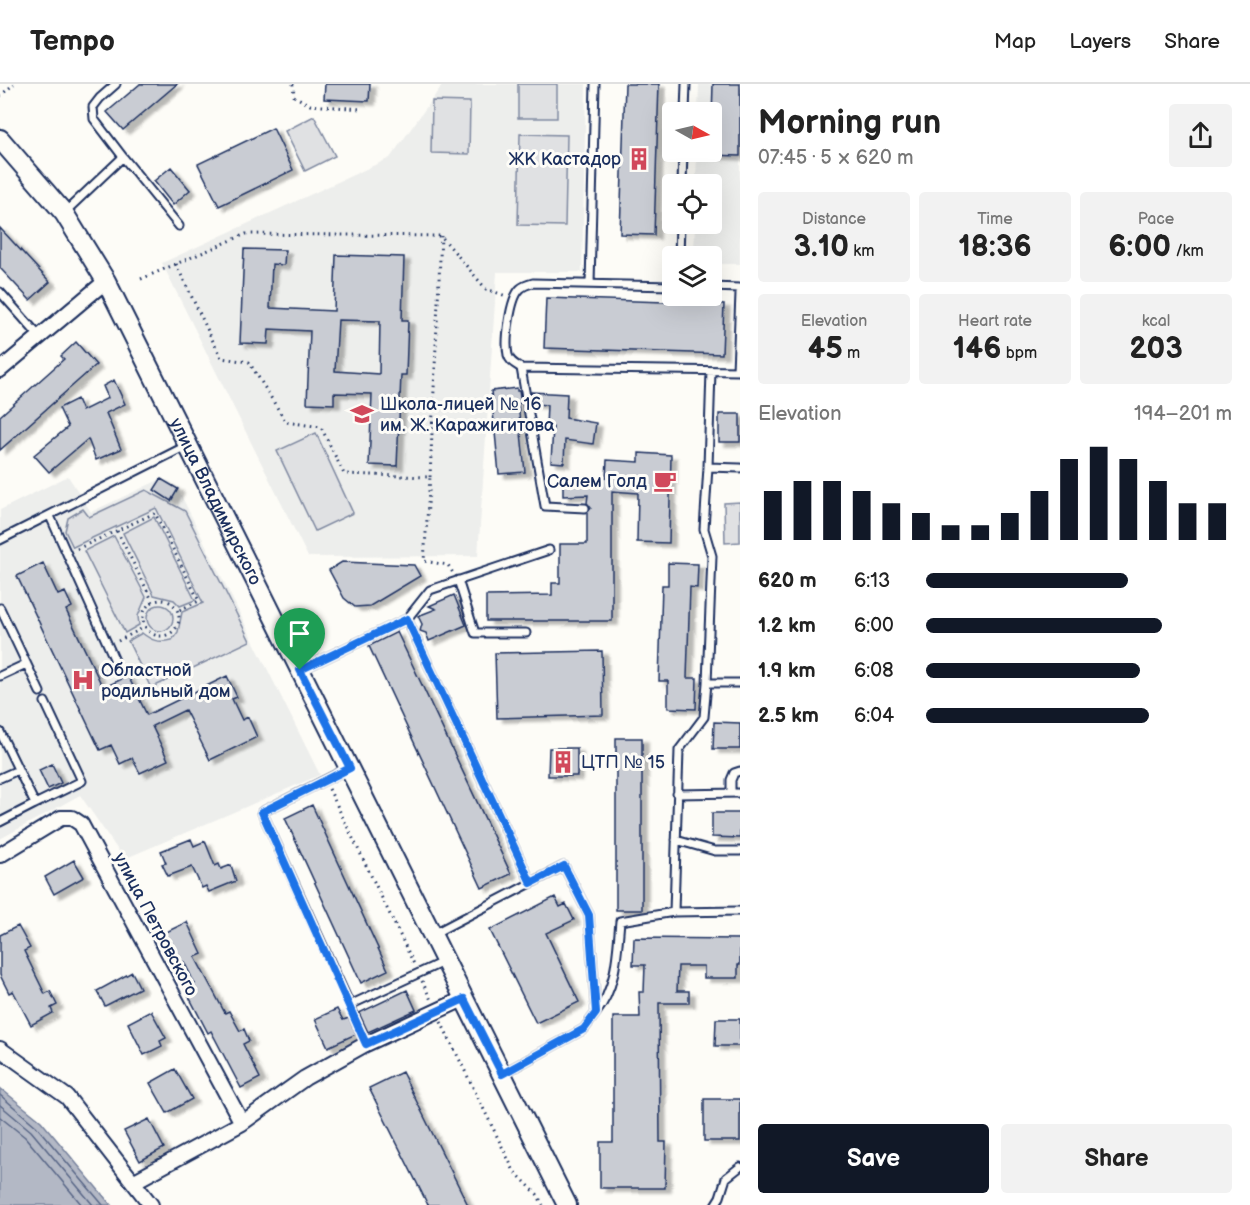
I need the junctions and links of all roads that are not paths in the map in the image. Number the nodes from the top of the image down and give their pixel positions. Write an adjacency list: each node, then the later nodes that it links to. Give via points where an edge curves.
1 (116, 84): 6 (lane, via 93,107 94,119)
2 (595, 84): 10 (lane)
3 (686, 84): 4 (lane)
4 (685, 102)
5 (0, 139): 7 (street, улица Владимирского)
6 (123, 157): 7 (lane); 8 (lane)
7 (64, 213): 9 (street, улица Владимирского)
8 (179, 226)
9 (106, 281): 15 (street); 20 (street, улица Владимирского)
10 (590, 284): 11 (lane); 16 (lane, via 533,283 521,287 510,312 508,354 512,363)
11 (662, 286)
12 (722, 289): 14 (lane)
13 (0, 291): 15 (lane)
14 (740, 291): 19 (lane)
15 (39, 336): 17 (street)
16 (521, 368): 18 (lane); 23 (lane, via 545,506)
17 (0, 370)
18 (711, 371): 19 (lane); 21 (lane)
19 (739, 371)
20 (188, 445): 24 (lane); 32 (street, улица Владимирского)
21 (708, 467): 22 (lane); 35 (lane, via 704,529 712,556)
22 (740, 468)
23 (585, 508)
24 (50, 516): 25 (lane); 33 (lane)
25 (0, 540)
26 (549, 550): 27 (lane)
27 (458, 580): 29 (lane, via 430,590); 30 (lane, via 475,633)
28 (0, 608): 31 (lane)
29 (407, 619): 32 (lane); 52 (lane)
30 (526, 633)
31 (26, 664): 34 (lane); 37 (lane)
32 (300, 670): 40 (street, улица Владимирского)
33 (120, 672)
34 (0, 676)
35 (707, 683): 36 (lane); 46 (lane, via 704,717 679,750)
36 (740, 683)
37 (40, 692)
38 (45, 702): 47 (lane, via 82,781)
39 (0, 732): 41 (lane)
40 (350, 768): 55 (street, улица Владимирского); 58 (lane, via 262,812)
41 (18, 770): 43 (lane); 47 (lane)
42 (740, 771): 44 (lane, via 731,780)
43 (0, 778)
44 (731, 793): 45 (lane); 46 (lane)
45 (740, 793)
46 (677, 794): 49 (lane)
47 (35, 804): 48 (lane)
48 (0, 822)
49 (676, 840): 50 (lane, via 715,851); 54 (lane)
50 (740, 850)
51 (0, 855): 63 (street, улица Петровского, via 61,819 72,818 81,824)
52 (531, 883): 55 (lane); 59 (lane, via 564,866 589,915)
53 (740, 911): 54 (lane)
54 (674, 912): 59 (lane, via 620,921 615,976)
55 (433, 934): 56 (street, улица Владимирского)
56 (446, 961): 57 (street, улица Владимирского); 58 (lane)
57 (464, 999): 60 (street); 62 (street, улица Владимирского)
58 (350, 1005): 60 (lane)
59 (596, 1013): 62 (lane, via 584,1029)
60 (366, 1044): 63 (street, via 305,1077)
61 (0, 1049): 65 (street, via 67,1097)
62 (502, 1074): 67 (street, улица Владимирского)
63 (242, 1123): 65 (street)
64 (740, 1167): 68 (lane, via 726,1178)
65 (133, 1182): 66 (street)
66 (151, 1205)
67 (567, 1205)
68 (715, 1205)

